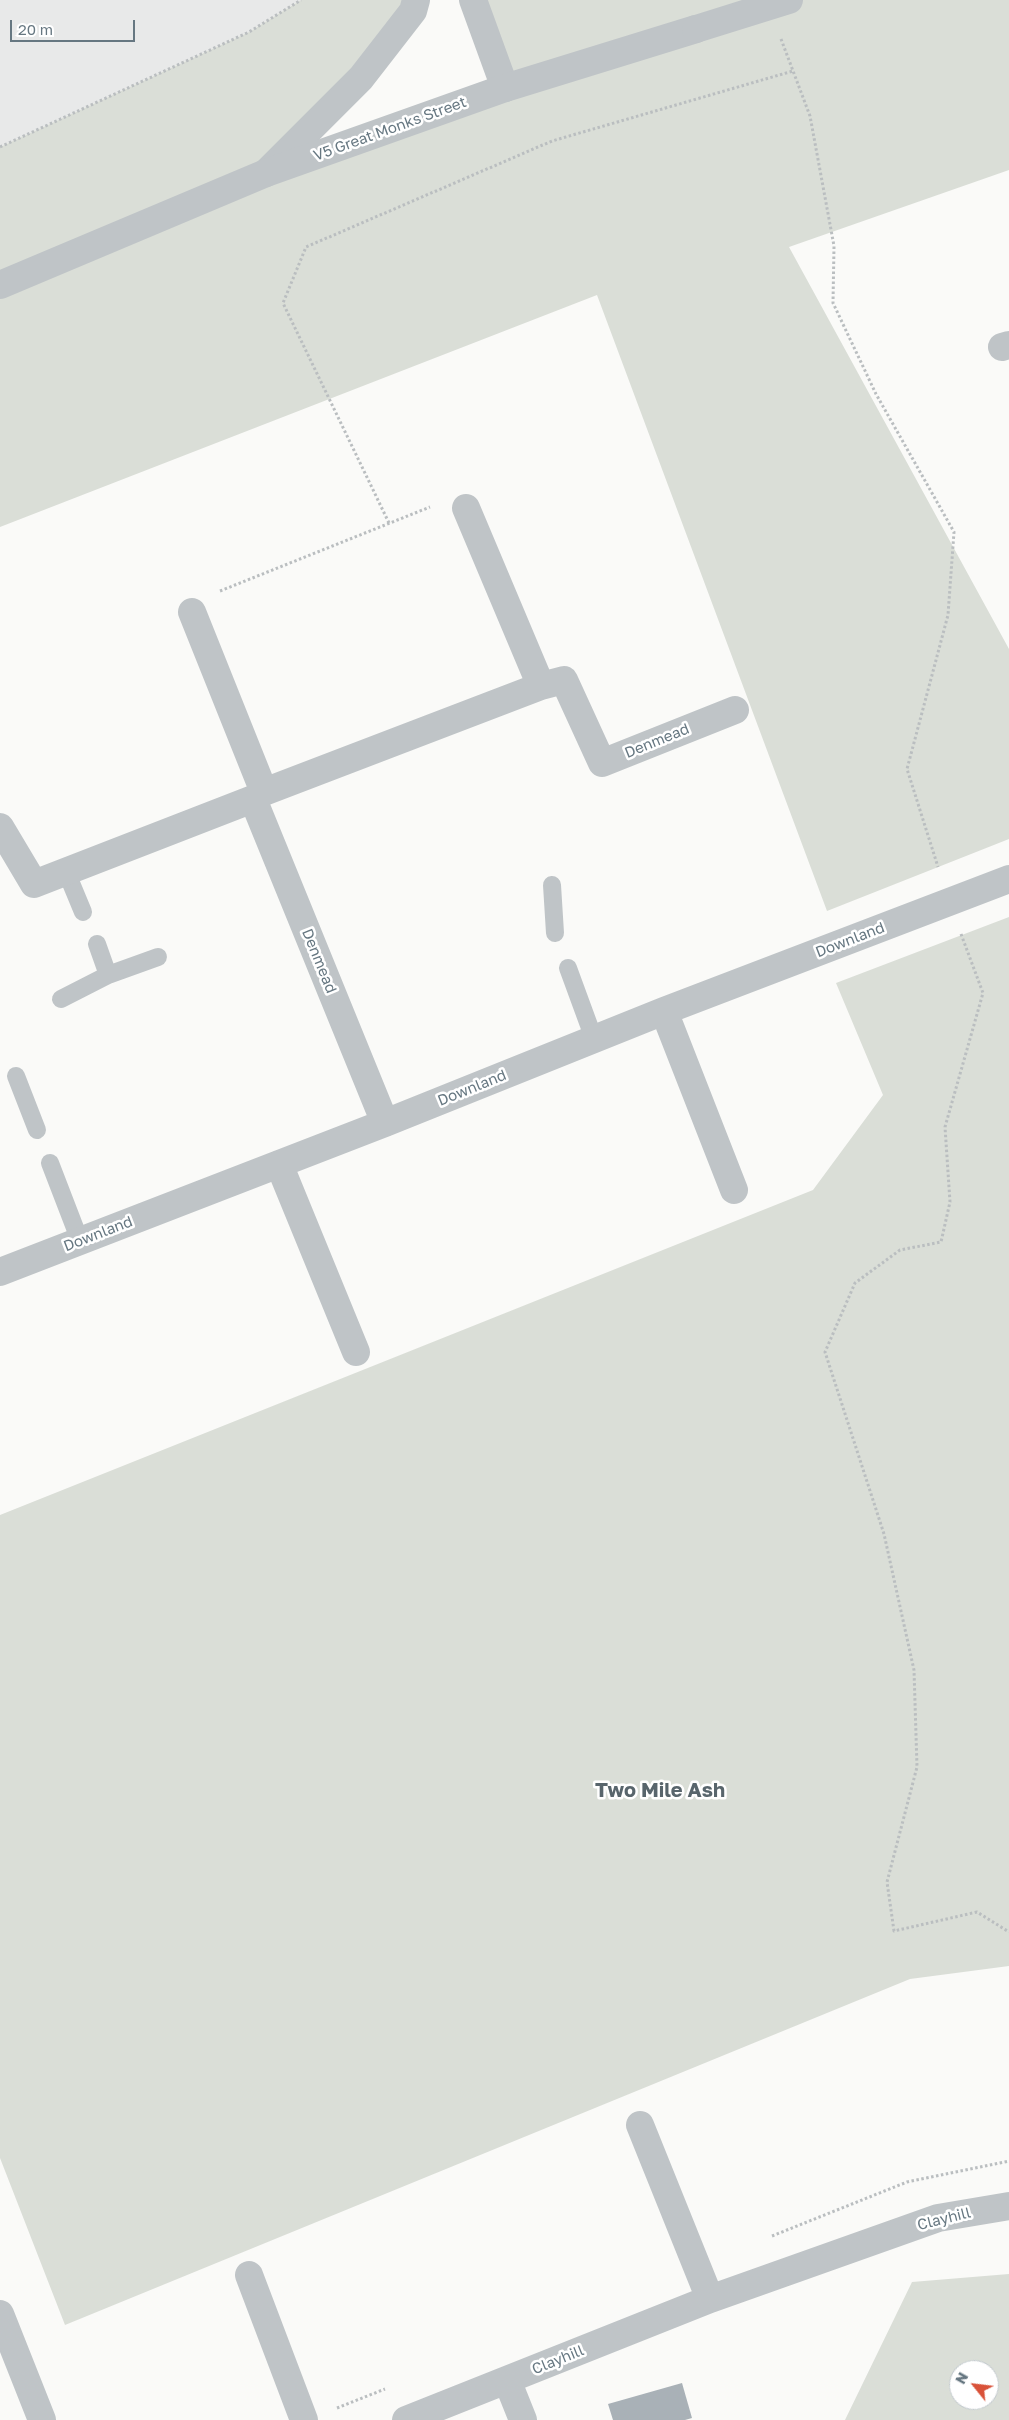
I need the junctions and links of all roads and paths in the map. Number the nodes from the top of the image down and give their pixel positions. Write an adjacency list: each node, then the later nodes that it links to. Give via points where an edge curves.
1 (301, 0): 8 (path, via 249,32)
2 (416, 0): 9 (street, via 413,11 361,78)
3 (473, 0): 7 (street)
4 (789, 0): 7 (street, V5 Great Monks Street, bridge)
5 (779, 35): 6 (path)
6 (793, 70): 12 (path, via 552,141 306,247 283,303); 21 (path, via 810,116 834,246 833,304 876,394 954,532 948,615 907,769)
7 (505, 88): 9 (street, V5 Great Monks Street)
8 (0, 147)
9 (266, 173): 10 (street, V5 Great Monks Street)
10 (0, 285)
11 (466, 508): 12 (path, via 429,508); 14 (street)
12 (389, 523): 13 (path, via 212,594)
13 (192, 612): 16 (street, Denmead)
14 (542, 686): 15 (street, Denmead, via 564,680 602,763); 16 (street, Denmead)
15 (734, 710)
16 (258, 795): 18 (street, Denmead); 32 (street, Denmead)
17 (0, 827): 18 (street, Denmead, via 34,884)
18 (66, 871): 22 (lane)
19 (1009, 879): 21 (street, Downland)
20 (552, 885): 23 (lane)
21 (949, 903): 29 (street, Downland); 40 (path, via 983,993 945,1127 950,1202 941,1242 900,1250 855,1283 825,1352 884,1534 914,1670 917,1767 887,1882 894,1931 977,1912)
22 (82, 912)
23 (556, 933)
24 (97, 944): 27 (lane)
25 (158, 957): 27 (lane)
26 (568, 968): 30 (lane)
27 (108, 976): 28 (lane)
28 (61, 999)
29 (664, 1010): 30 (street, Downland); 36 (street)
30 (594, 1039): 32 (street, Downland)
31 (16, 1076): 33 (lane)
32 (385, 1122): 35 (street, Downland)
33 (37, 1130)
34 (50, 1164): 37 (lane)
35 (279, 1164): 37 (street, Downland); 39 (street)
36 (734, 1190)
37 (80, 1241): 38 (street, Downland)
38 (0, 1272)
39 (356, 1352)
40 (1009, 1932)
41 (640, 2125): 44 (street)
42 (1009, 2206): 44 (street, Clayhill, via 938,2218)
43 (249, 2275): 48 (street)
44 (710, 2299): 46 (street, Clayhill)
45 (0, 2314): 47 (street)
46 (507, 2380): 49 (street, Clayhill); 50 (street)
47 (42, 2420)
48 (304, 2420)
49 (406, 2420)
50 (523, 2420)

